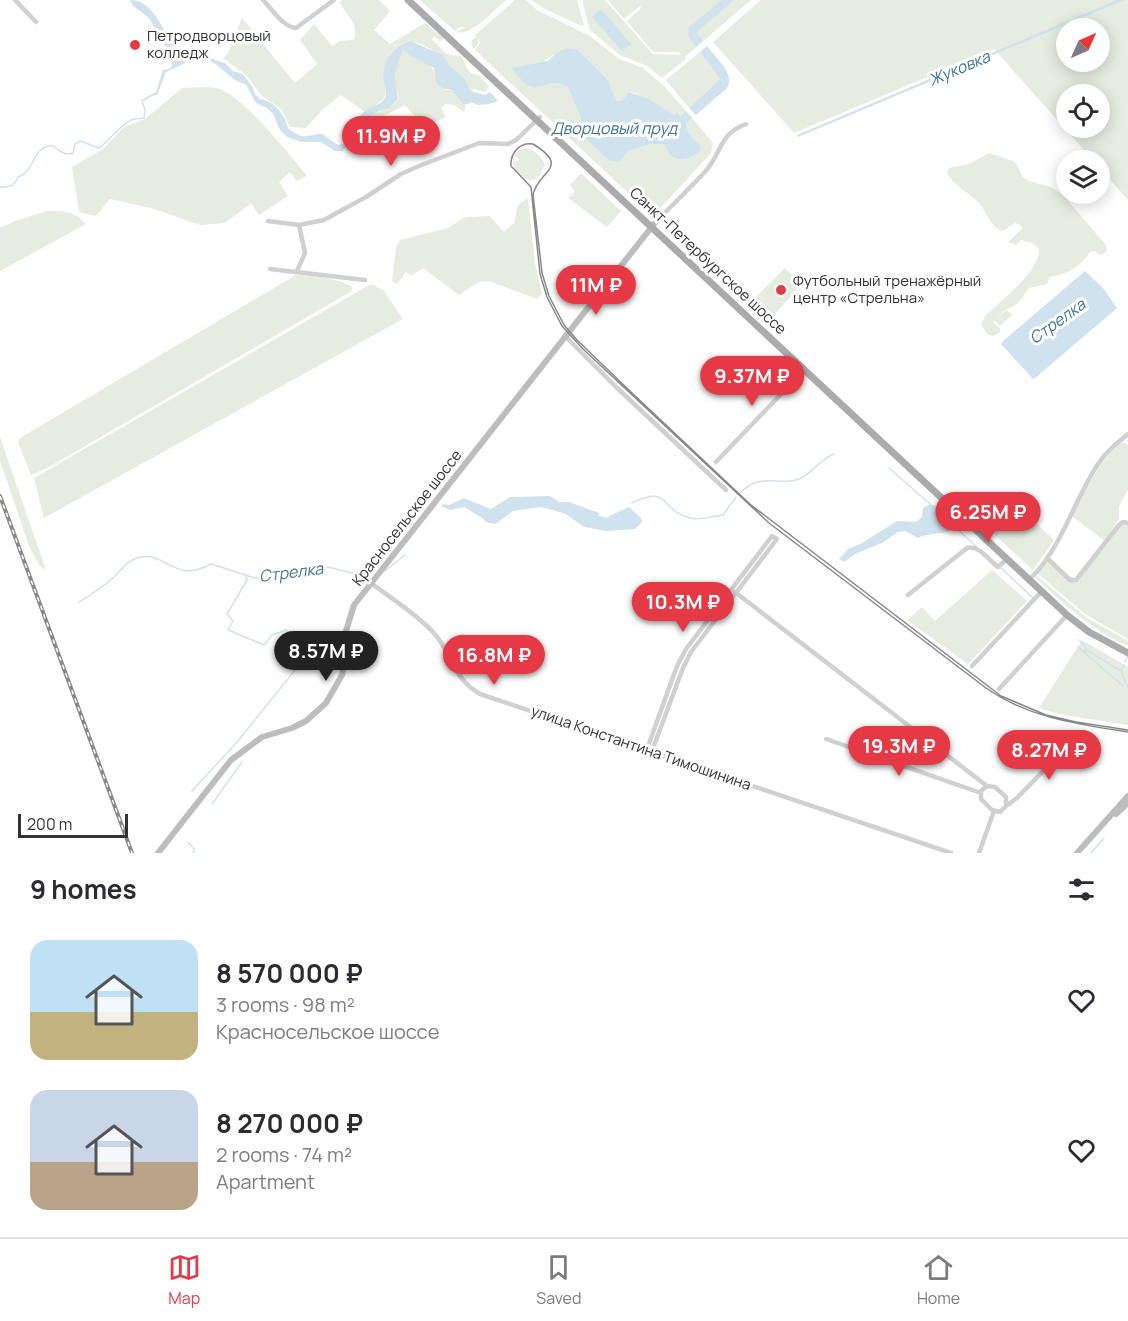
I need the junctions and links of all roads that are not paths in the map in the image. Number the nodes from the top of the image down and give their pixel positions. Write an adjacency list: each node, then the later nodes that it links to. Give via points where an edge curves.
1 (15, 0): 6 (street)
2 (263, 0): 3 (street, via 289,27 296,28)
3 (334, 0)
4 (408, 0): 7 (main road, Санкт-Петербургское шоссе)
5 (414, 0): 7 (main road, Санкт-Петербургское шоссе)
6 (36, 22)
7 (538, 118): 10 (street, via 508,144 479,143 467,147 401,174 324,219); 11 (main road, Санкт-Петербургское шоссе)
8 (746, 124): 11 (street, via 724,138 705,172)
9 (268, 221): 10 (street)
10 (299, 225): 13 (street, via 305,253)
11 (652, 226): 15 (main road, Красносельское шоссе); 16 (main road, Санкт-Петербургское шоссе); 23 (main road, Санкт-Петербургское шоссе)
12 (270, 269): 13 (street)
13 (297, 271): 14 (street)
14 (365, 280)
15 (565, 336): 19 (street); 24 (main road, Красносельское шоссе)
16 (805, 369): 18 (street); 22 (main road, Санкт-Петербургское шоссе)
17 (1128, 434): 21 (street, via 1098,465)
18 (716, 462)
19 (726, 490)
20 (1128, 523): 21 (street, via 1119,525 1076,580 1070,580)
21 (1047, 558): 23 (street)
22 (1007, 559): 25 (main road, Санкт-Петербургское шоссе); 27 (street, via 998,567 977,549 967,548)
23 (1032, 577): 29 (main road, Санкт-Петербургское шоссе, via 1083,624)
24 (371, 583): 35 (street, улица Константина Тимошинина, via 432,631 460,678 474,690); 43 (main road, Красносельское шоссе, via 348,619 339,682 317,713 292,728 262,737 240,752)
25 (1042, 591): 28 (main road, Санкт-Петербургское шоссе); 31 (street)
26 (735, 592): 35 (street, via 687,659); 35 (street, via 777,539 772,536 686,649); 36 (street)
27 (908, 595)
28 (1067, 615): 30 (main road, Санкт-Петербургское шоссе); 32 (street)
29 (1128, 648)
30 (1128, 653)
31 (972, 666)
32 (999, 689)
33 (1077, 737): 40 (street)
34 (826, 739): 37 (street)
35 (650, 750): 44 (street, улица Константина Тимошинина)
36 (987, 786): 37 (street); 40 (street, via 1003,794)
37 (981, 793): 41 (street, via 984,803)
38 (1128, 796): 42 (main road)
39 (1128, 803): 42 (main road)
40 (1006, 806): 41 (street, via 1000,812)
41 (994, 811): 45 (street)
42 (1108, 820): 46 (main road)
43 (158, 853)
44 (951, 853)
45 (979, 853)
46 (1077, 853)

